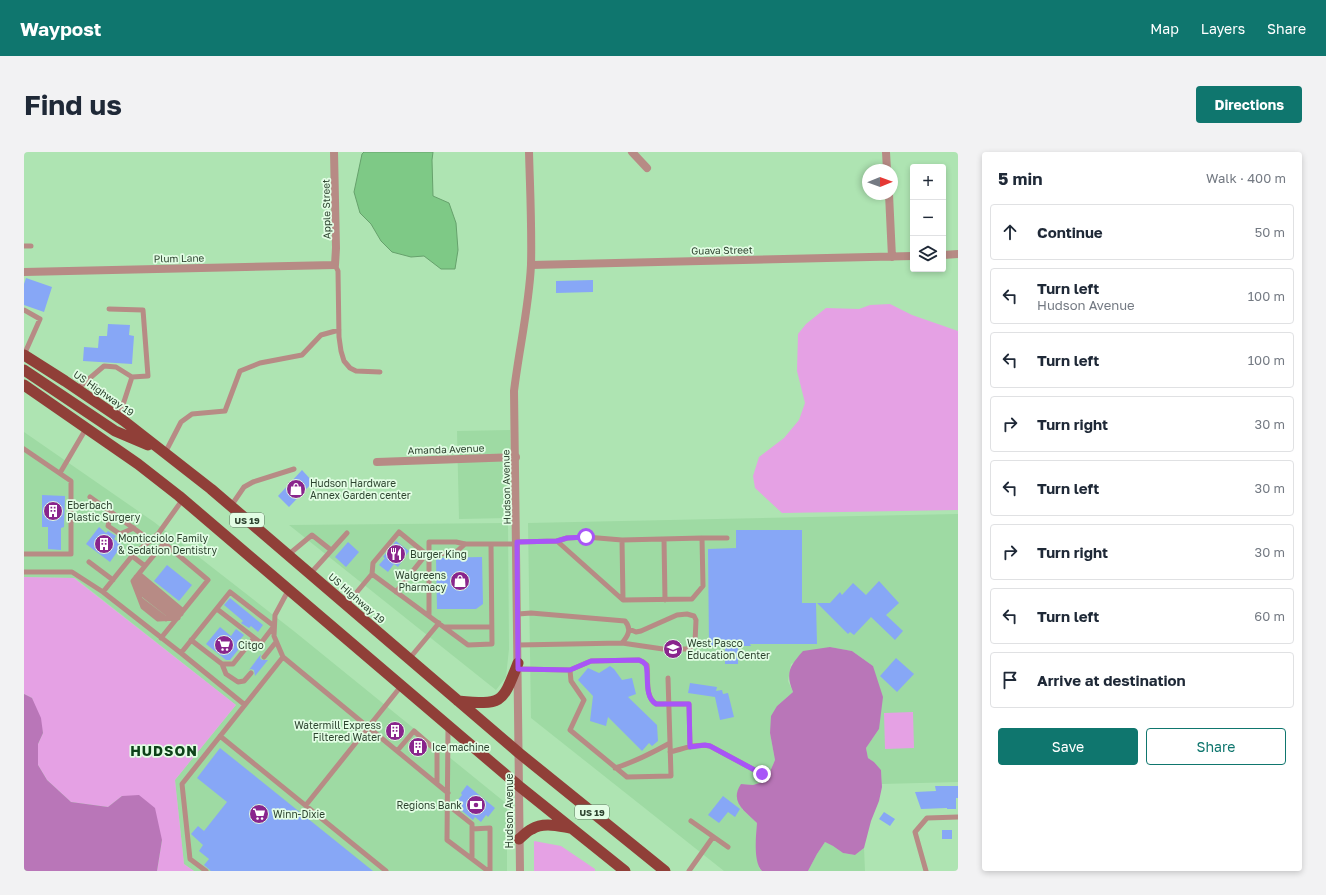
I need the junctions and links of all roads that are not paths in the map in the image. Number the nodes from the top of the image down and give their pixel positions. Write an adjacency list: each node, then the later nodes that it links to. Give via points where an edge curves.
1 (334, 152): 14 (street, Apple Street)
2 (529, 152): 15 (street, Hudson Avenue)
3 (632, 152): 6 (street)
4 (886, 152): 5 (street)
5 (887, 164)
6 (647, 168)
7 (888, 200): 13 (street)
8 (24, 246): 9 (lane)
9 (31, 246)
10 (958, 254): 11 (street)
11 (946, 255)
12 (910, 256): 13 (street, Guava Street)
13 (892, 257): 15 (street, Guava Street)
14 (335, 265): 16 (street, Plum Lane); 19 (lane, via 338,271)
15 (531, 265): 30 (street, Hudson Avenue, via 514,392)
16 (24, 272)
17 (109, 309): 23 (lane, via 143,310 148,376)
18 (24, 310): 20 (lane, via 40,319)
19 (339, 330): 22 (lane, via 344,362 356,371); 29 (lane, via 321,335 302,355 260,363 240,371 226,410 192,414 181,422)
20 (24, 355): 25 (highway, US Highway 19 / US 19)
21 (24, 370): 29 (highway, via 115,431)
22 (380, 372)
23 (132, 377): 25 (lane, via 116,367 104,366); 26 (lane)
24 (24, 385): 27 (highway, US 19)
25 (77, 389): 26 (highway, US Highway 19 / US 19)
26 (119, 418): 29 (highway, US Highway 19 / US 19)
27 (87, 428): 33 (lane); 35 (highway, US 19)
28 (24, 449): 33 (lane)
29 (165, 453): 36 (highway, US Highway 19 / US 19)
30 (516, 457): 31 (street, Amanda Avenue); 46 (street, Hudson Avenue)
31 (377, 462)
32 (294, 469): 36 (lane, via 244,487)
33 (60, 473): 51 (lane, via 71,481 71,554)
34 (90, 497): 37 (lane)
35 (183, 499): 43 (lane, via 158,534); 62 (highway, US 19)
36 (231, 506): 52 (highway, US Highway 19 / US 19)
37 (111, 512): 38 (lane); 38 (lane, via 108,526 120,534)
38 (134, 528): 43 (lane)
39 (347, 532): 49 (lane)
40 (702, 538): 41 (lane); 42 (lane); 66 (lane, via 703,586 692,599)
41 (727, 538)
42 (664, 539): 44 (lane); 66 (lane)
43 (150, 540): 53 (lane)
44 (622, 540): 45 (lane, via 580,537); 65 (lane)
45 (557, 541): 46 (lane); 65 (lane)
46 (517, 543): 48 (lane); 69 (street, Hudson Avenue)
47 (465, 544): 48 (lane); 50 (lane, via 455,553); 50 (lane, via 429,542)
48 (491, 544): 75 (lane)
49 (331, 550): 52 (lane, via 312,535); 57 (lane)
50 (428, 553): 58 (lane, via 398,532 374,563); 64 (lane); 71 (lane)
51 (24, 554)
52 (288, 555): 57 (highway, US Highway 19 / US 19)
53 (132, 556): 55 (lane); 60 (lane)
54 (89, 562): 60 (lane)
55 (145, 566): 59 (lane); 70 (lane, via 164,543 208,580)
56 (24, 572): 63 (lane, via 72,572)
57 (310, 574): 67 (highway, US Highway 19 / US 19)
58 (372, 574): 64 (lane); 67 (lane)
59 (136, 577): 61 (lane); 70 (lane); 70 (lane)
60 (113, 580): 63 (lane)
61 (137, 589): 70 (lane); 70 (lane, via 143,607 158,619)
62 (289, 589): 73 (lane, via 275,614); 92 (highway, US 19)
63 (103, 592): 77 (lane)
64 (396, 592): 71 (lane)
65 (623, 600): 66 (lane)
66 (665, 600)
67 (346, 605): 86 (highway, US Highway 19 / US 19)
68 (217, 609): 73 (lane, via 230,592); 78 (lane); 79 (lane)
69 (518, 614): 76 (lane, via 625,621); 82 (street, Hudson Avenue)
70 (179, 615): 77 (lane)
71 (430, 616): 72 (lane)
72 (439, 623): 74 (lane); 86 (lane)
73 (274, 626): 78 (lane, via 261,643); 80 (lane)
74 (444, 627): 75 (lane); 75 (lane, via 468,645 492,644)
75 (492, 627)
76 (630, 629): 81 (lane); 81 (lane, via 642,631 677,615 688,614 696,620 695,642 687,649 663,649)
77 (161, 638): 83 (lane)
78 (254, 638): 87 (lane, via 234,664)
79 (191, 640): 83 (lane); 87 (lane)
80 (276, 642): 84 (lane); 85 (lane)
81 (622, 643): 82 (lane)
82 (518, 645): 88 (street, Hudson Avenue)
83 (181, 653): 95 (lane)
84 (264, 657)
85 (283, 657): 95 (lane); 97 (lane)
86 (409, 659): 93 (highway, US Highway 19 / US 19)
87 (222, 664): 90 (lane, via 226,674 238,682)
88 (518, 666): 89 (lane); 93 (highway, via 507,692 500,699 492,703); 103 (street, Hudson Avenue)
89 (570, 670): 94 (lane, via 591,661 639,660 646,665 649,696 653,702); 104 (lane, via 571,681 584,700 570,730)
90 (251, 673)
91 (668, 678): 94 (lane)
92 (402, 685): 96 (highway, US 19); 97 (lane)
93 (458, 701): 103 (highway, US Highway 19 / US 19)
94 (669, 704): 99 (lane); 100 (lane, via 689,704)
95 (244, 705): 98 (lane)
96 (448, 726): 107 (highway, US 19); 108 (lane)
97 (368, 727): 101 (lane); 109 (lane)
98 (220, 736): 109 (lane); 119 (lane, via 182,784 190,859)
99 (670, 743): 102 (lane); 104 (lane, via 650,755)
100 (690, 747): 102 (lane); 105 (lane, via 710,746)
101 (398, 751): 106 (lane); 106 (lane, via 414,731 437,751)
102 (670, 752): 104 (lane, via 671,776 627,777)
103 (519, 753): 107 (street, Hudson Avenue); 124 (highway, US Highway 19 / US 19)
104 (616, 768)
105 (762, 774)
106 (437, 784): 108 (lane)
107 (519, 786): 114 (highway, US 19); 116 (street, Hudson Avenue)
108 (448, 793): 110 (lane)
109 (306, 805): 120 (lane)
110 (448, 805): 113 (lane, via 472,824); 118 (lane, via 447,840)
111 (958, 817): 126 (lane, via 927,818 915,832)
112 (691, 821): 115 (lane)
113 (472, 828): 118 (lane); 121 (lane, via 490,828)
114 (571, 828): 116 (highway, via 539,825); 123 (highway, US 19)
115 (713, 837): 117 (lane); 125 (lane)
116 (520, 840): 122 (street, Hudson Avenue)
117 (728, 848)
118 (472, 858): 121 (lane)
119 (206, 871)
120 (386, 871)
121 (489, 871)
122 (520, 871)
123 (625, 871)
124 (665, 871)
125 (689, 871)
126 (926, 871)

